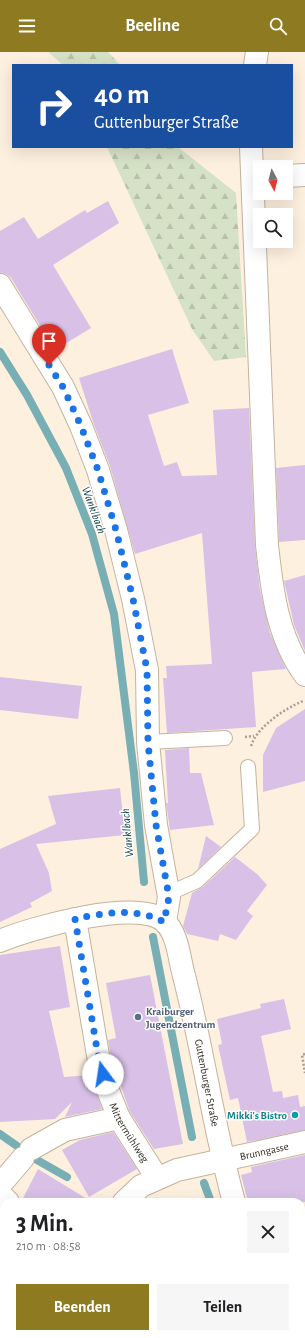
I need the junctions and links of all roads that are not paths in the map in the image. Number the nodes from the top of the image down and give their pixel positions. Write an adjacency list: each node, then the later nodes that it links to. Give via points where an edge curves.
1 (257, 52): 2 (street)
2 (255, 64)
3 (250, 148): 4 (street)
4 (253, 163)
5 (305, 175): 6 (street)
6 (293, 176)
7 (257, 200): 9 (street, via 267,545 273,597 278,616 291,653)
8 (0, 285): 11 (street, via 63,387 98,470 133,599 147,670)
9 (305, 675)
10 (225, 738): 11 (lane)
11 (148, 742): 13 (street, via 157,840)
12 (248, 767): 13 (lane, via 252,830 197,881 174,891)
13 (169, 897): 15 (street)
14 (75, 919): 15 (street, via 115,913 137,914 158,918); 16 (street, via 37,928); 17 (street, Mittermühlweg, via 99,1061)
15 (164, 922): 19 (street, Guttenburger Straße, via 173,934 189,995)
16 (0, 941)
17 (119, 1118): 20 (street, Mittermühlweg); 21 (street, via 65,1130 27,1153)
18 (305, 1142): 19 (street, Brunngasse)
19 (224, 1160): 20 (street, via 177,1170); 23 (street, Guttenburger Straße)
20 (157, 1178): 22 (street, via 141,1186)
21 (0, 1185)
22 (128, 1198)
23 (233, 1198)

